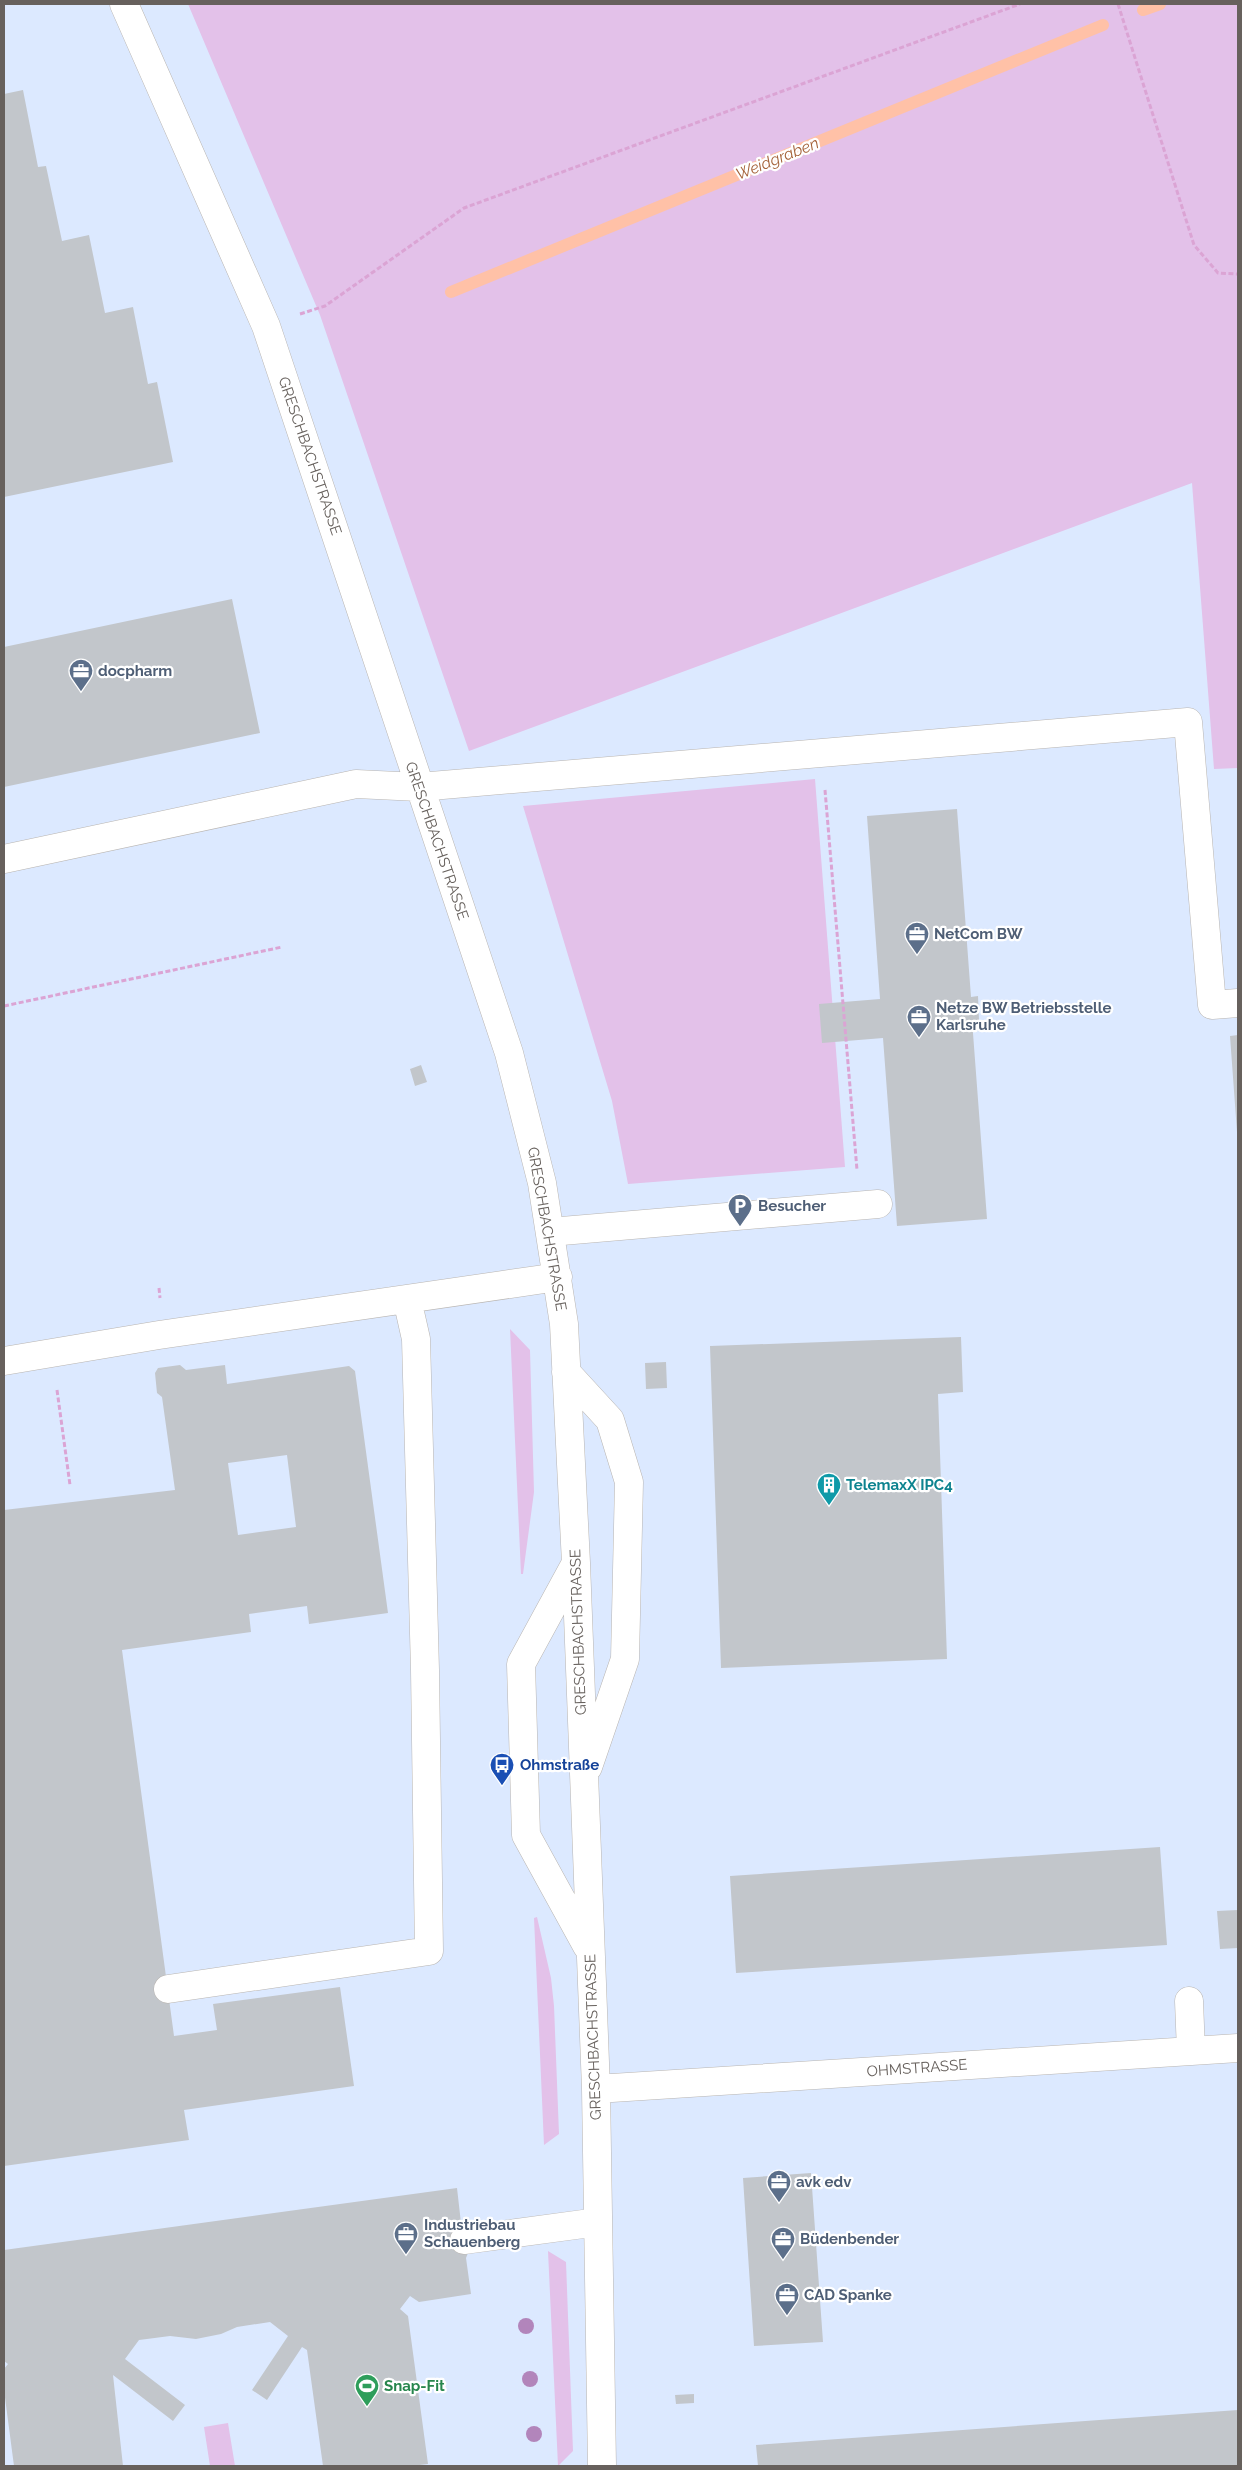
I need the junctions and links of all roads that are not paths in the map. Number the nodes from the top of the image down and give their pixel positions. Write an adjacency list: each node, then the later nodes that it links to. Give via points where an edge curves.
1 (124, 4): 2 (street, GRESCHBACHSTRASSE, via 266,326)
2 (418, 787): 3 (street, via 356,784); 4 (street, via 1188,722 1212,1005); 6 (street, GRESCHBACHSTRASSE, via 509,1053 542,1183)
3 (4, 859)
4 (1238, 1003)
5 (869, 1204): 6 (street)
6 (550, 1232): 7 (street, GRESCHBACHSTRASSE)
7 (558, 1277): 8 (street); 10 (street, GRESCHBACHSTRASSE)
8 (407, 1299): 9 (street); 14 (street, via 416,1339 429,1950)
9 (4, 1361)
10 (566, 1372): 11 (street, GRESCHBACHSTRASSE); 12 (street, via 610,1420 629,1482 625,1659)
11 (576, 1563): 12 (street, GRESCHBACHSTRASSE); 13 (street, via 521,1664 526,1835)
12 (583, 1783): 13 (street, GRESCHBACHSTRASSE)
13 (590, 1951): 18 (street, GRESCHBACHSTRASSE)
14 (168, 1989)
15 (1189, 2002): 17 (street)
16 (1238, 2048): 17 (street, OHMSTRASSE)
17 (1192, 2051): 18 (street, OHMSTRASSE)
18 (596, 2089): 19 (street, GRESCHBACHSTRASSE)
19 (598, 2222): 20 (street); 21 (street, GRESCHBACHSTRASSE)
20 (464, 2240)
21 (602, 2466)

